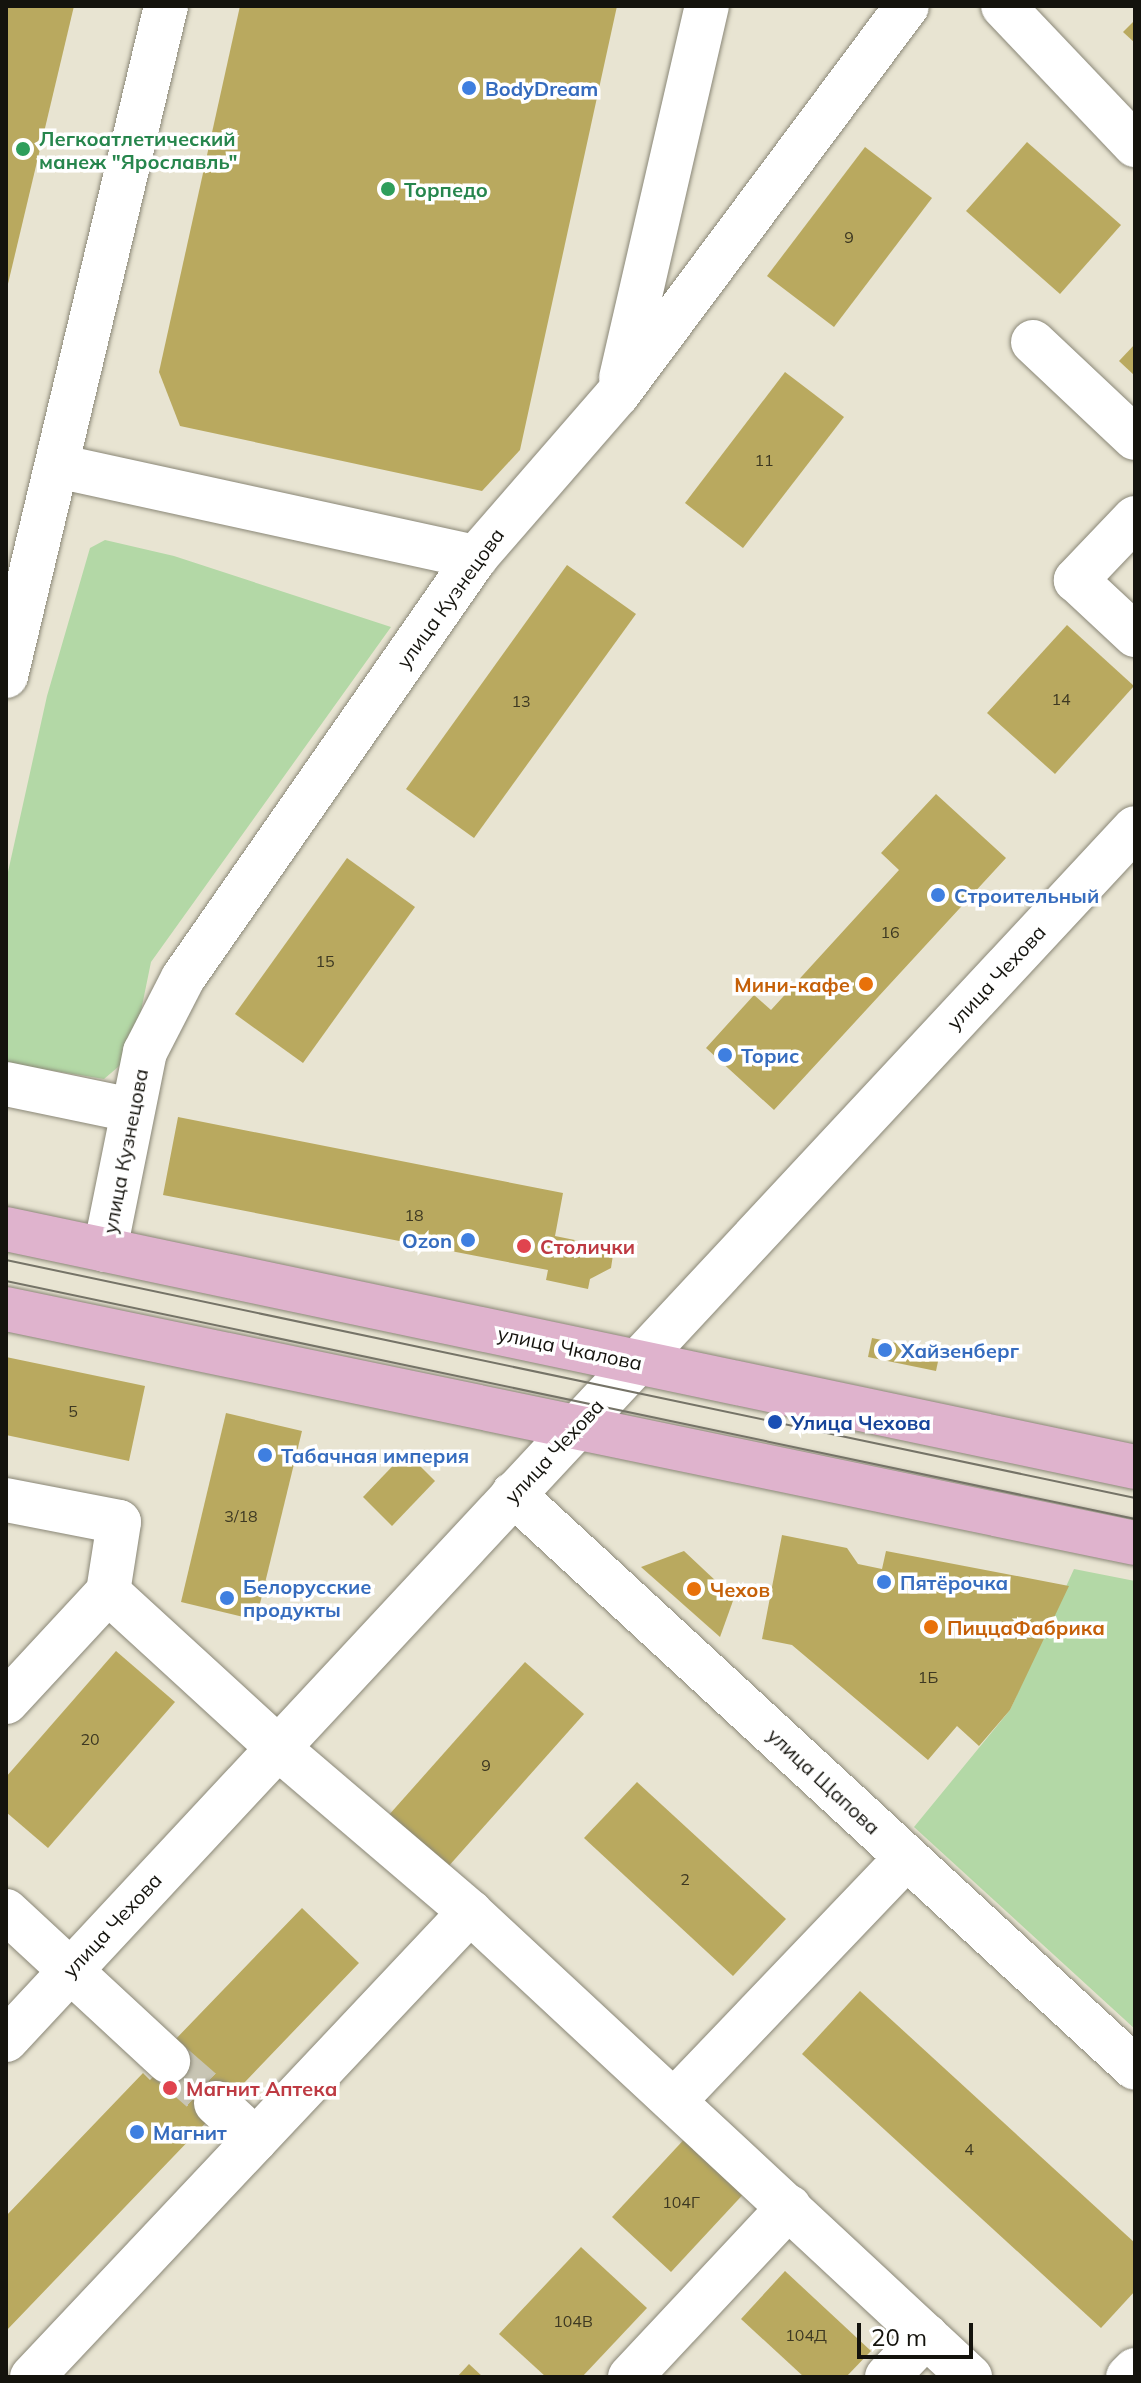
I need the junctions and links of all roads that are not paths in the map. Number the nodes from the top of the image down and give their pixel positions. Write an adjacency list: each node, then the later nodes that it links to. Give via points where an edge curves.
1 (166, 6): 9 (street)
2 (707, 6): 7 (street)
3 (907, 6): 7 (street, улица Кузнецова)
4 (1003, 6): 5 (street)
5 (1135, 145)
6 (1033, 342): 8 (street)
7 (617, 395): 11 (street, улица Кузнецова)
8 (1135, 438)
9 (57, 466): 11 (street); 13 (street)
10 (1135, 518): 12 (street, via 1076,580)
11 (476, 557): 16 (street, улица Кузнецова, via 183,978 145,1052)
12 (1135, 635)
13 (6, 676)
14 (1135, 828): 20 (street, улица Чехова)
15 (6, 1084): 16 (street)
16 (132, 1110): 18 (street, улица Кузнецова)
17 (6, 1229): 18 (main road, улица Чкалова)
18 (105, 1250): 20 (main road, улица Чкалова)
19 (6, 1309): 21 (main road)
20 (637, 1362): 21 (street, улица Чехова); 22 (main road, улица Чкалова)
21 (577, 1426): 23 (street, улица Чехова); 25 (main road)
22 (1135, 1467)
23 (513, 1494): 28 (street, улица Чехова); 29 (street, улица Щапова)
24 (6, 1500): 26 (street, via 119,1522)
25 (1135, 1543)
26 (108, 1592): 27 (street); 28 (street)
27 (6, 1702)
28 (278, 1748): 31 (street); 32 (street, улица Чехова)
29 (907, 1857): 35 (street, улица Щапова); 36 (street)
30 (6, 1911): 32 (street)
31 (470, 1912): 36 (street); 38 (street)
32 (70, 1970): 33 (street, улица Чехова); 34 (street)
33 (6, 2040)
34 (168, 2061)
35 (1135, 2068)
36 (674, 2101): 39 (street)
37 (216, 2103): 38 (street)
38 (256, 2140): 42 (street)
39 (789, 2207): 40 (street); 43 (street)
40 (926, 2336): 44 (street); 45 (street)
41 (1135, 2370): 46 (street)
42 (32, 2377)
43 (630, 2377)
44 (887, 2377)
45 (970, 2377)
46 (1128, 2377)

